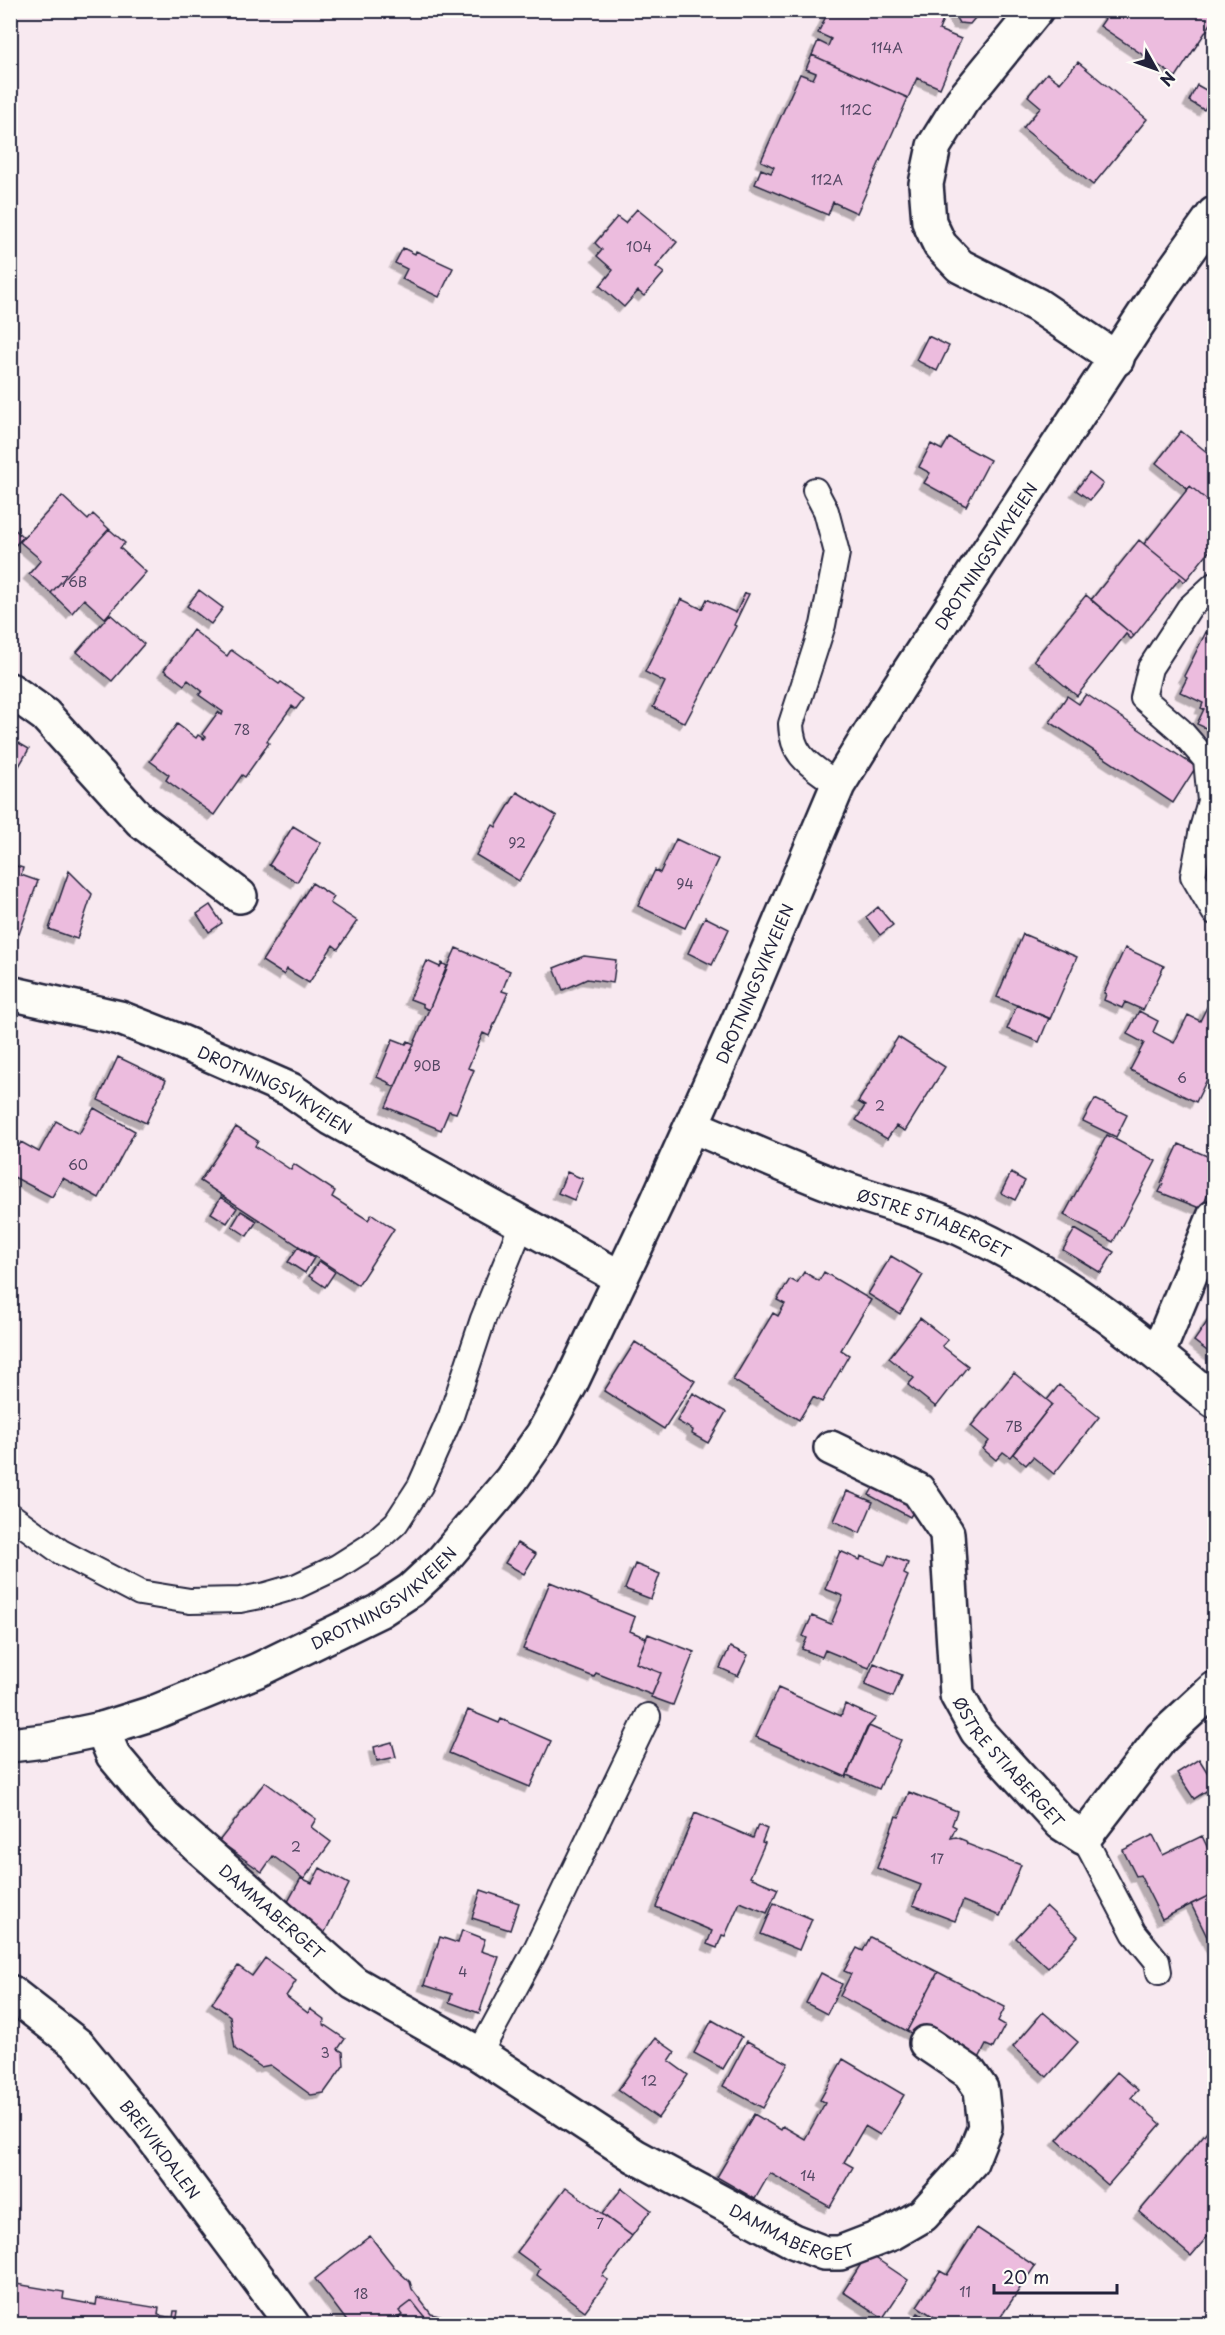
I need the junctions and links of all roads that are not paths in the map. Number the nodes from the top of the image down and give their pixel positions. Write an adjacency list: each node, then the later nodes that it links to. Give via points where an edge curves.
1 (1036, 10): 3 (street, via 962,101 934,146 926,184 929,222 940,245 960,266 1037,305)
2 (1215, 214): 3 (street, DROTNINGSVIKVEIEN)
3 (1117, 358): 7 (street, DROTNINGSVIKVEIEN)
4 (815, 490): 7 (lane, via 826,511 837,553 823,625 791,724 791,741 801,756)
5 (1215, 585): 9 (lane, via 1189,608 1150,668 1143,699 1180,730 1206,760 1210,801 1193,876)
6 (10, 690): 8 (street, via 45,715 141,821)
7 (838, 785): 11 (street, DROTNINGSVIKVEIEN)
8 (240, 896)
9 (1215, 912)
10 (10, 993): 13 (street, DROTNINGSVIKVEIEN, via 120,1018 291,1090 331,1118)
11 (692, 1126): 14 (street, DROTNINGSVIKVEIEN); 15 (street, ØSTRE STIABERGET, via 832,1185 968,1231 1038,1270)
12 (1215, 1217): 15 (street)
13 (522, 1224): 14 (street, DROTNINGSVIKVEIEN); 18 (lane, via 483,1318 451,1416 420,1486 396,1523 337,1567 297,1586 266,1595 190,1601 140,1593 61,1552)
14 (621, 1278): 21 (street, DROTNINGSVIKVEIEN, via 543,1434 511,1480 442,1561 411,1590 352,1625 258,1670 153,1713)
15 (1158, 1353): 16 (street, ØSTRE STIABERGET)
16 (1215, 1401)
17 (831, 1448): 23 (street, ØSTRE STIABERGET, via 918,1491 947,1533 957,1695 977,1731 1060,1823)
18 (10, 1515)
19 (1215, 1689): 23 (street, ØSTRE STIABERGET, via 1161,1738)
20 (648, 1716): 27 (lane, via 536,1949)
21 (102, 1729): 22 (street, DROTNINGSVIKVEIEN); 27 (street, DAMMABERGET, via 113,1755 165,1817 354,1983)
22 (10, 1745)
23 (1084, 1838): 24 (lane, ØSTRE STIABERGET, via 1134,1933 1157,1961)
24 (1159, 1972)
25 (10, 1992): 28 (street, BREIVIKDALEN, via 78,2045 145,2127)
26 (926, 2043): 27 (street, DAMMABERGET, via 969,2072 981,2089 985,2127 971,2162 922,2215 892,2233 840,2253 824,2253 794,2241 635,2156)
27 (479, 2054)
28 (292, 2325)

